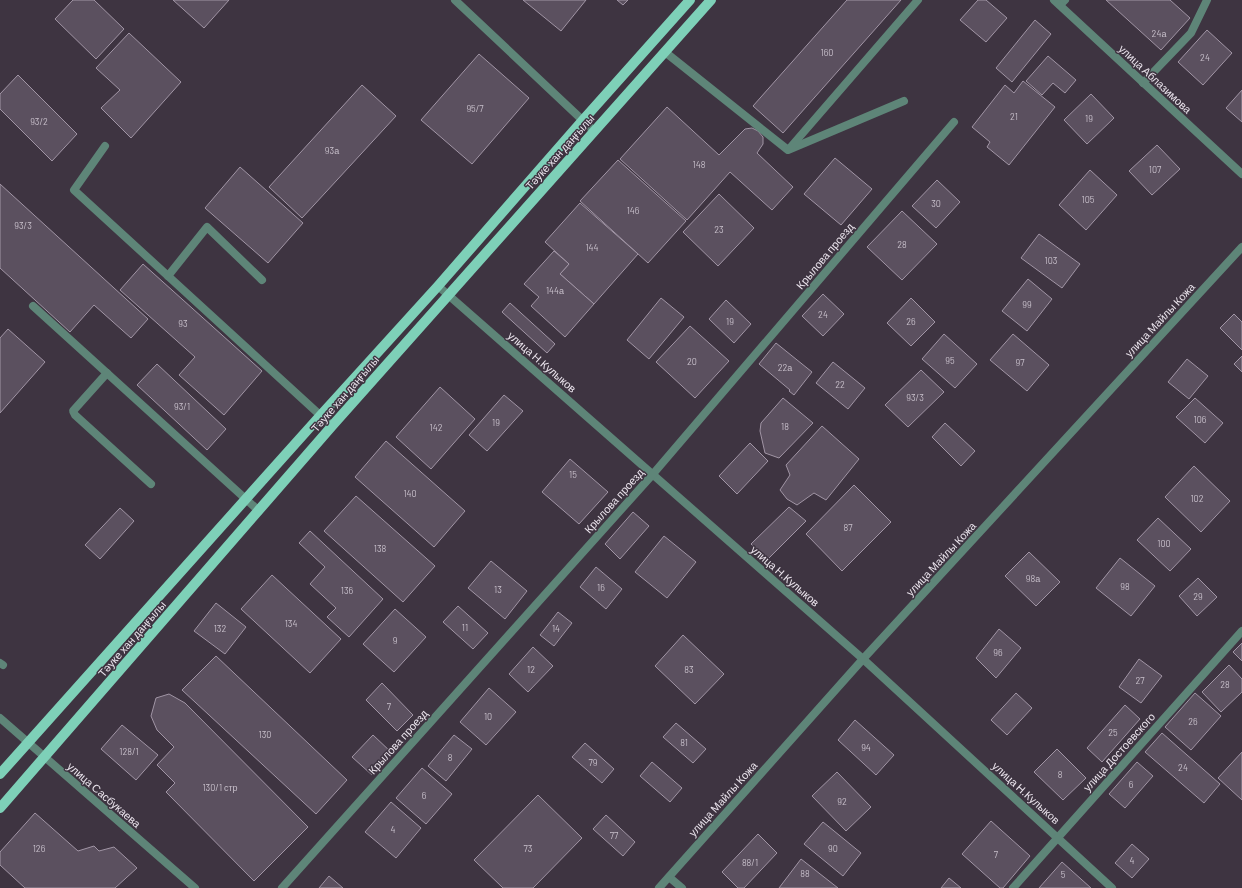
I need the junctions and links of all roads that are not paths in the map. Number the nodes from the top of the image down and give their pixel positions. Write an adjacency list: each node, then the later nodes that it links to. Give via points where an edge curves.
1 (455, 0): 7 (street)
2 (690, 0): 11 (main road, Тәуке хан даңғылы)
3 (711, 0): 8 (main road, Тәуке хан даңғылы)
4 (918, 0): 15 (street)
5 (1207, 0): 9 (street, via 1191,33)
6 (1059, 2): 9 (street, улица Аблазимова)
7 (464, 3): 11 (street)
8 (665, 52): 13 (main road, Тәуке хан даңғылы); 15 (street)
9 (1143, 83): 16 (street, улица Аблазимова)
10 (904, 101): 15 (street)
11 (582, 120): 13 (street); 20 (main road, Тәуке хан даңғылы)
12 (954, 122): 26 (street, Крылова проезд)
13 (594, 131): 21 (main road, Тәуке хан даңғылы)
14 (105, 146): 18 (street, via 74,190)
15 (788, 150)
16 (1242, 174)
17 (1242, 247): 31 (street, улица Майлы Кожа)
18 (168, 276): 19 (street, via 207,227); 24 (street)
19 (262, 280)
20 (438, 286): 21 (street, улица Н.Кулыков); 24 (main road, Тәуке хан даңғылы)
21 (448, 295): 25 (main road, Тәуке хан даңғылы); 26 (street, улица Н.Кулыков)
22 (33, 306): 23 (street)
23 (107, 373): 27 (street, via 73,412); 28 (street)
24 (320, 416): 25 (street); 28 (main road, Тәуке хан даңғылы)
25 (332, 426): 29 (main road, Тәуке хан даңғылы)
26 (653, 474): 31 (street, улица Н.Кулыков); 40 (street, Крылова проезд)
27 (151, 484)
28 (245, 498): 29 (street); 33 (main road, Тәуке хан даңғылы)
29 (259, 511): 34 (main road, Тәуке хан даңғылы)
30 (1242, 631): 37 (street, улица Достоевского)
31 (863, 659): 37 (street, улица Н.Кулыков); 38 (street, улица Майлы Кожа)
32 (0, 718): 33 (street, улица Сасбукаева)
33 (28, 743): 34 (street, улица Сасбукаева); 35 (main road, Тәуке хан даңғылы)
34 (44, 757): 36 (main road, Тәуке хан даңғылы); 39 (street, улица Сасбукаева)
35 (0, 774)
36 (0, 808)
37 (1058, 837): 43 (street, улица Достоевского); 44 (street, улица Н.Кулыков)
38 (669, 877): 41 (street, улица Майлы Кожа); 42 (street)
39 (195, 888)
40 (282, 888)
41 (659, 888)
42 (682, 888)
43 (1013, 888)
44 (1112, 888)

